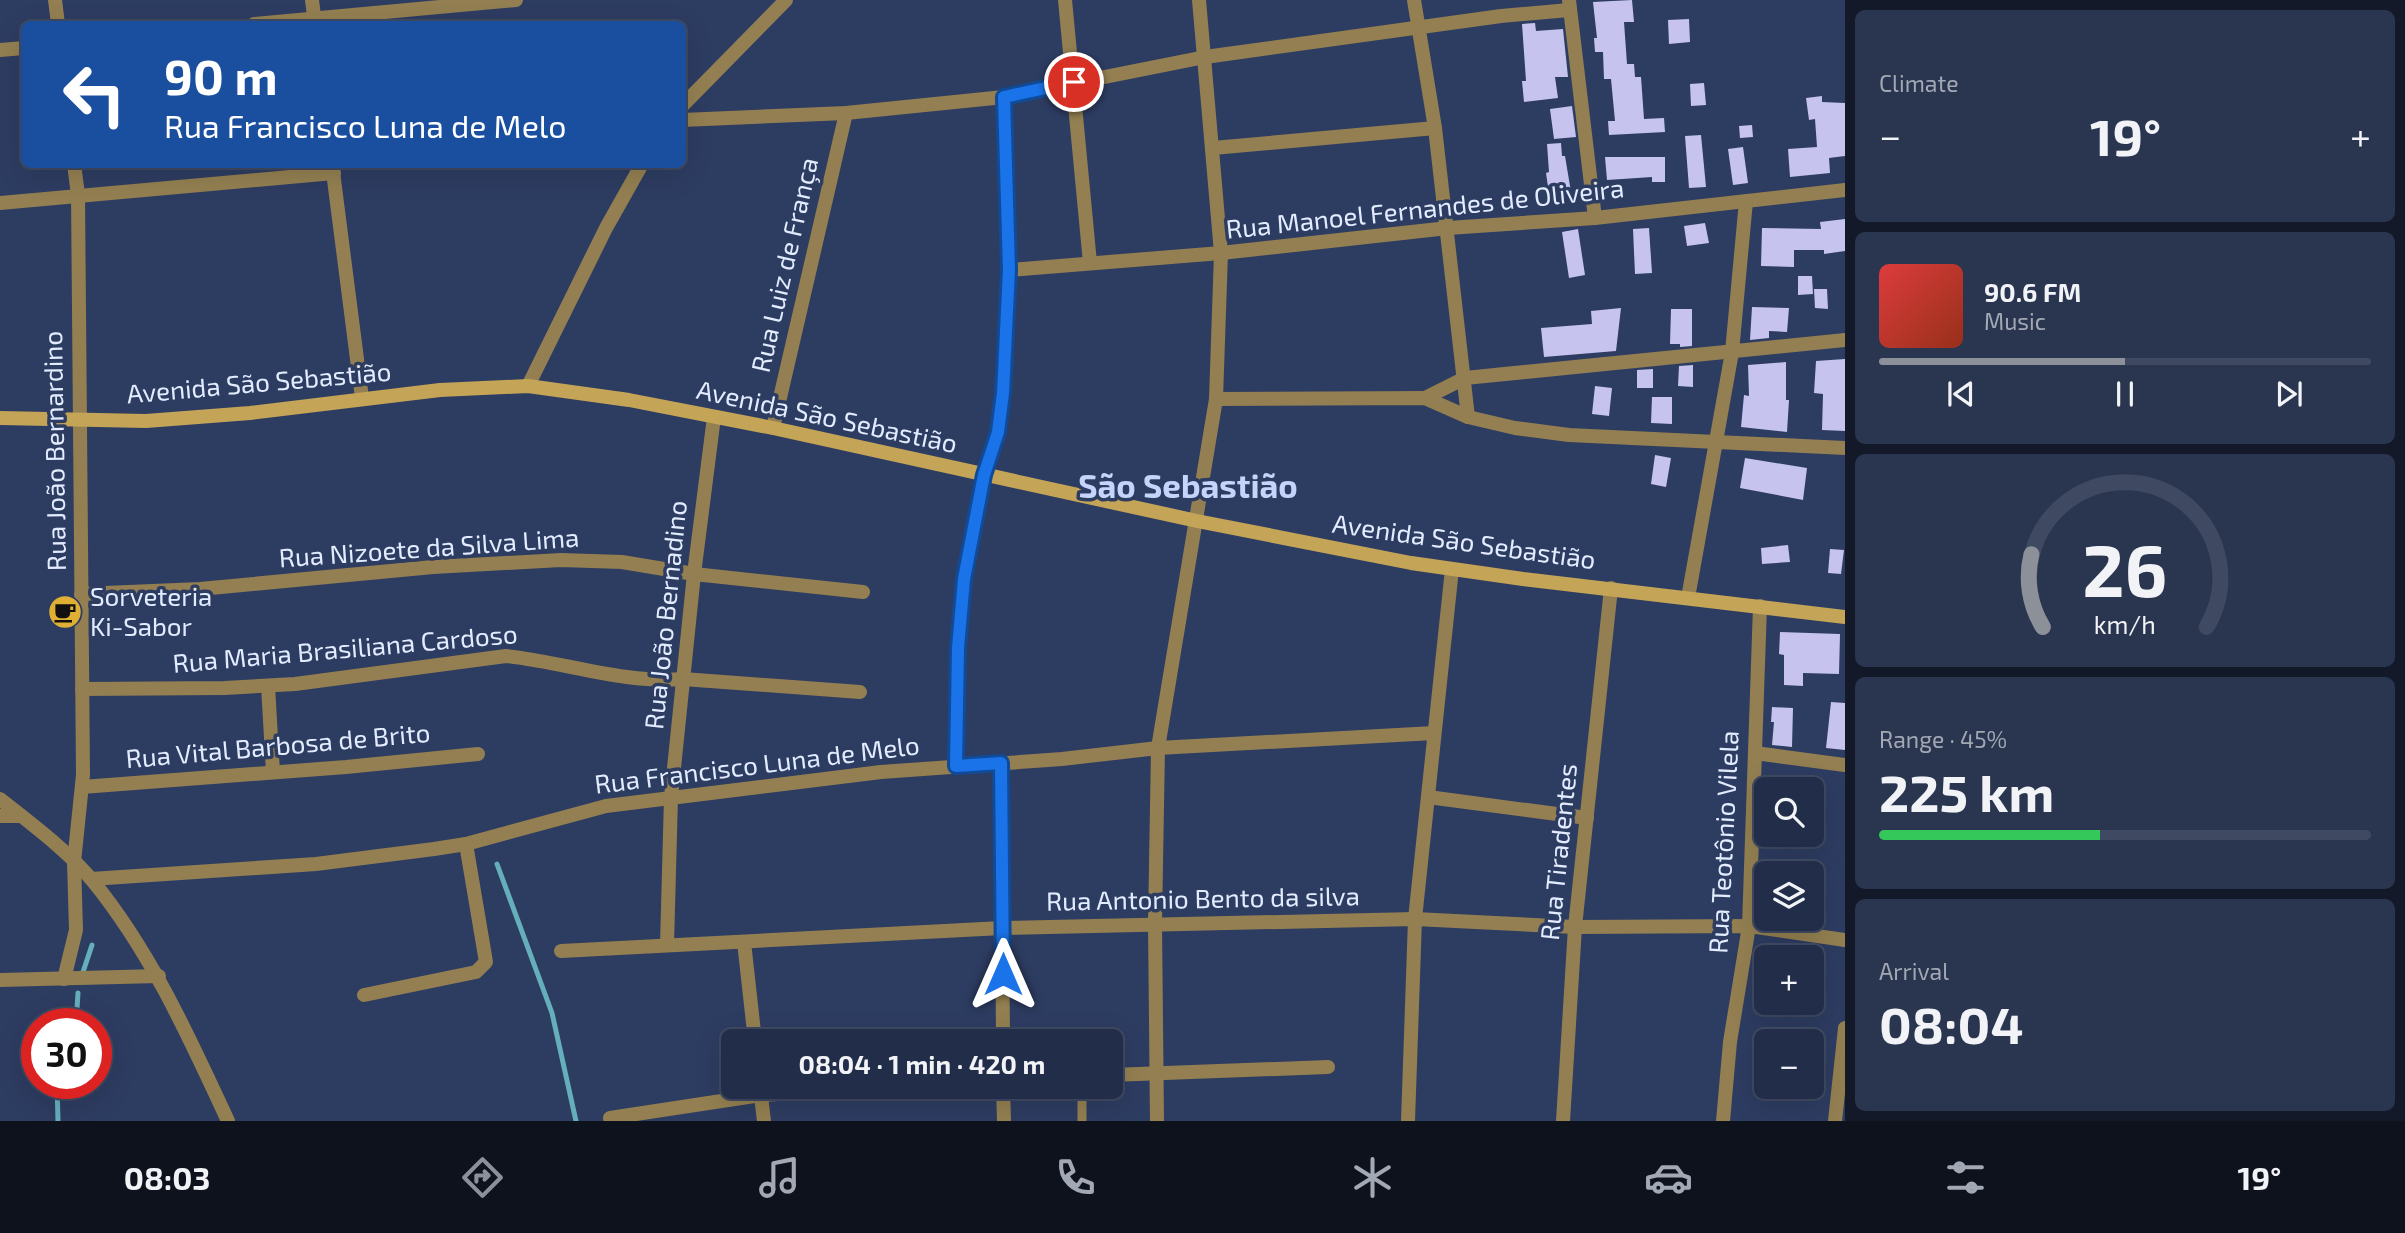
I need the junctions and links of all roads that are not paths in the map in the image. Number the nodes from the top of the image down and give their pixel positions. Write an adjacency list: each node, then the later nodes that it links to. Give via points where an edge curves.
1 (55, 0): 9 (street)
2 (312, 0): 10 (street)
3 (516, 0): 10 (street)
4 (786, 0): 17 (street)
5 (1065, 0): 15 (street)
6 (1199, 0): 14 (street)
7 (1414, 0): 11 (street)
8 (1569, 5): 11 (street); 29 (street)
9 (58, 21)
10 (315, 21)
11 (1418, 27): 14 (street); 20 (street)
12 (21, 48): 13 (street)
13 (0, 50)
14 (1205, 57): 15 (street); 21 (street)
15 (1074, 82): 16 (street); 32 (street)
16 (1004, 97): 18 (street); 33 (street)
17 (686, 102)
18 (846, 113): 19 (street); 45 (street, Rua Luiz de França)
19 (686, 120)
20 (1435, 128): 21 (street); 30 (street)
21 (1213, 148): 31 (street)
22 (75, 168): 26 (street, Rua João Bernardino)
23 (640, 168): 37 (street)
24 (333, 169): 26 (street); 38 (street)
25 (1845, 190): 27 (street, Rua Manoel Fernandes de Oliveira)
26 (78, 195): 28 (street); 44 (street, Rua João Bernardino)
27 (1746, 201): 29 (street, Rua Manoel Fernandes de Oliveira); 35 (street)
28 (0, 203)
29 (1595, 218): 30 (street, Rua Manoel Fernandes de Oliveira)
30 (1448, 228): 31 (street, Rua Manoel Fernandes de Oliveira); 36 (street)
31 (1221, 253): 32 (street, Rua Manoel Fernandes de Oliveira); 40 (street)
32 (1090, 263): 33 (street, Rua Manoel Fernandes de Oliveira)
33 (1009, 270): 48 (street, via 1003,393 998,432)
34 (1845, 340): 35 (street)
35 (1732, 352): 36 (street); 46 (street)
36 (1465, 378): 39 (street); 42 (street)
37 (528, 386): 38 (main road, Avenida São Sebastião); 41 (main road, Avenida São Sebastião)
38 (362, 398): 44 (main road, Avenida São Sebastião, via 237,414 146,421)
39 (1425, 398): 40 (street); 42 (street)
40 (1216, 399): 49 (street)
41 (714, 417): 45 (main road, Avenida São Sebastião); 51 (street, Rua João Bernadino)
42 (1468, 417): 46 (street, via 1569,435)
43 (0, 418): 44 (main road, Avenida São Sebastião)
44 (80, 420): 54 (street, Rua João Bernardino)
45 (773, 428): 48 (main road, Avenida São Sebastião)
46 (1717, 442): 47 (street); 55 (street)
47 (1845, 448)
48 (984, 475): 49 (main road, Avenida São Sebastião); 68 (street, via 964,579)
49 (1197, 521): 50 (main road, Avenida São Sebastião); 63 (street)
50 (1452, 569): 52 (main road, Avenida São Sebastião); 62 (street)
51 (694, 574): 53 (street, Rua Nizoete da Silva Lima); 54 (street, Rua Nizoete da Silva Lima, via 622,562 548,561); 58 (street, Rua João Bernadino)
52 (1611, 588): 55 (main road, Avenida São Sebastião); 76 (street, Rua Tiradentes)
53 (863, 592)
54 (81, 594): 60 (street, Rua João Bernardino)
55 (1688, 598): 56 (main road, Avenida São Sebastião)
56 (1760, 606): 57 (main road, Avenida São Sebastião); 64 (street, Rua Teotônio Vilela)
57 (1845, 617)
58 (683, 679): 59 (street, Rua Maria Brasiliana Cardoso, via 643,680 506,656); 61 (street, Rua Maria Brasiliana Cardoso); 71 (street, Rua João Bernadino)
59 (268, 685): 60 (street, Rua Maria Brasiliana Cardoso); 69 (street)
60 (82, 690): 70 (street, Rua João Bernardino)
61 (860, 692)
62 (1434, 733): 63 (street, Rua Francisco Luna de Melo); 72 (street)
63 (1158, 748): 66 (street, Rua Francisco Luna de Melo); 81 (street)
64 (1755, 752): 67 (street); 82 (street, Rua Teotônio Vilela)
65 (478, 754): 69 (street, Rua Vital Barbosa de Brito)
66 (1001, 763): 68 (street, Rua Francisco Luna de Melo); 84 (street)
67 (1845, 765)
68 (956, 766): 71 (street, Rua Francisco Luna de Melo)
69 (273, 772): 70 (street, Rua Vital Barbosa de Brito)
70 (82, 787): 78 (street, Rua João Bernardino)
71 (671, 797): 77 (street, Rua Francisco Luna de Melo, via 606,806); 87 (street, Rua João Bernadino)
72 (1427, 797): 76 (street); 80 (street)
73 (0, 800): 75 (street)
74 (0, 816): 75 (street)
75 (21, 816): 78 (street)
76 (1587, 818): 83 (street, Rua Tiradentes)
77 (466, 844): 79 (street, Rua Francisco Luna de Melo, via 316,864); 92 (street, via 486,962 476,972)
78 (74, 862): 79 (street); 90 (street, Rua João Bernardino, via 76,930)
79 (91, 879): 89 (street)
80 (1415, 919): 81 (street, Rua Antonio Bento da silva); 83 (street, Rua Antonio Bento da silva); 109 (street)
81 (1155, 923): 84 (street, Rua Antonio Bento da silva); 97 (street)
82 (1749, 926): 83 (street, Rua Antonio Bento da silva); 85 (street, Rua Antonio Bento da silva); 111 (street, Rua Teotônio Vilela, via 1730,1042)
83 (1575, 927): 110 (street, Rua Tiradentes)
84 (1002, 928): 86 (street, Rua Antonio Bento da silva); 95 (street)
85 (1845, 940)
86 (744, 942): 87 (street, Rua Antonio Bento da silva); 94 (street)
87 (667, 945): 88 (street, Rua Antonio Bento da silva)
88 (561, 951)
89 (159, 976): 90 (street); 104 (street)
90 (64, 979): 91 (street)
91 (0, 980)
92 (364, 995)
93 (1845, 1028): 112 (street)
94 (754, 1029)
95 (1003, 1029)
96 (1328, 1067): 97 (street)
97 (1155, 1073): 98 (street); 108 (street)
98 (1123, 1074)
99 (721, 1098): 103 (street)
100 (761, 1099): 105 (street)
101 (1003, 1099): 106 (street)
102 (1082, 1099): 107 (lane)
103 (610, 1118)
104 (228, 1121)
105 (764, 1121)
106 (1004, 1121)
107 (1082, 1121)
108 (1157, 1121)
109 (1408, 1121)
110 (1563, 1121)
111 (1723, 1121)
112 (1835, 1121)

